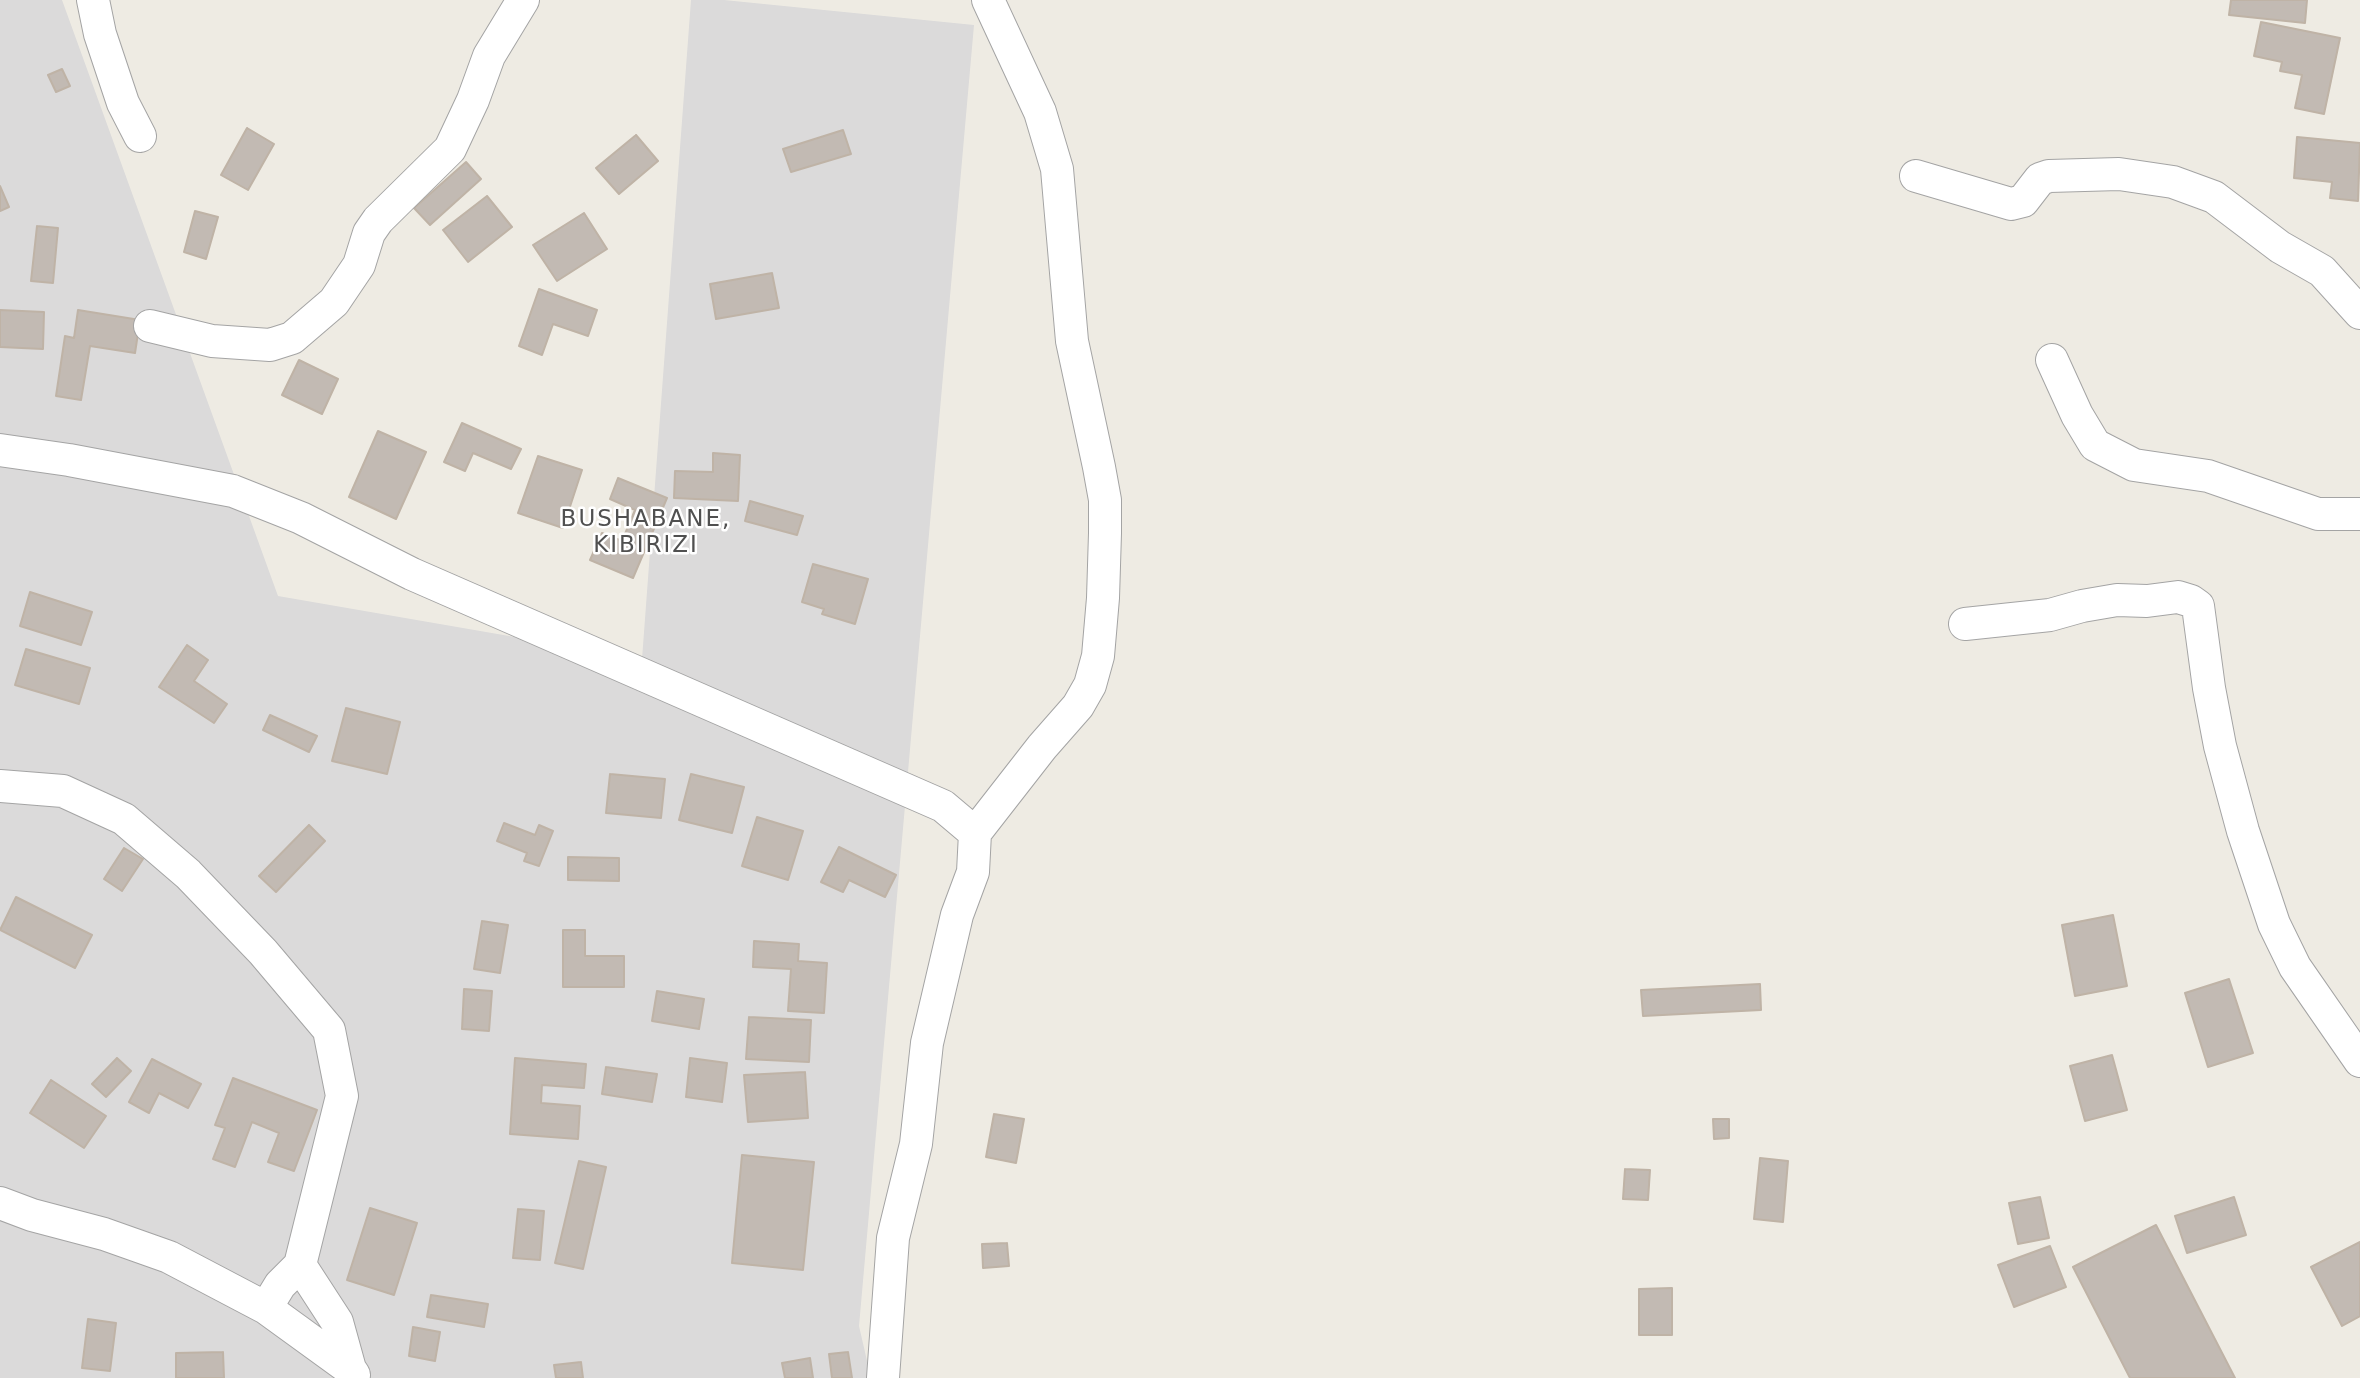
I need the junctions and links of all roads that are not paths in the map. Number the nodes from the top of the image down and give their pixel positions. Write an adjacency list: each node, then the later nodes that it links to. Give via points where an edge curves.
1 (93, 0): 4 (street, via 122,103)
2 (523, 0): 7 (street, via 489,56 450,149 378,220 359,265 334,302 292,338 270,345 212,341)
3 (988, 0): 13 (street, via 1040,112 1057,169 1072,341 1105,500 1105,533 1098,656 1090,685)
4 (140, 136)
5 (1916, 176): 6 (street, via 2011,204 2024,201 2040,179 2049,176 2119,174 2174,182 2214,197 2280,247 2322,271)
6 (2360, 313)
7 (150, 326)
8 (2052, 360): 10 (street, via 2095,445 2134,465 2208,476 2318,514)
9 (0, 450): 13 (street, via 233,491 943,806)
10 (2360, 514)
11 (1965, 624): 14 (street, via 2050,615 2117,600 2178,597 2197,606 2220,747 2274,924 2295,967)
12 (0, 786): 16 (street, via 64,791 124,819 188,874 330,1030 342,1096)
13 (975, 833): 19 (street, via 973,872 957,915 928,1043 916,1144 893,1238)
14 (2360, 1061)
15 (0, 1203): 17 (street, via 169,1257)
16 (300, 1265): 17 (street); 18 (street, via 337,1322)
17 (266, 1308): 18 (street)
18 (353, 1374)
19 (883, 1378)

